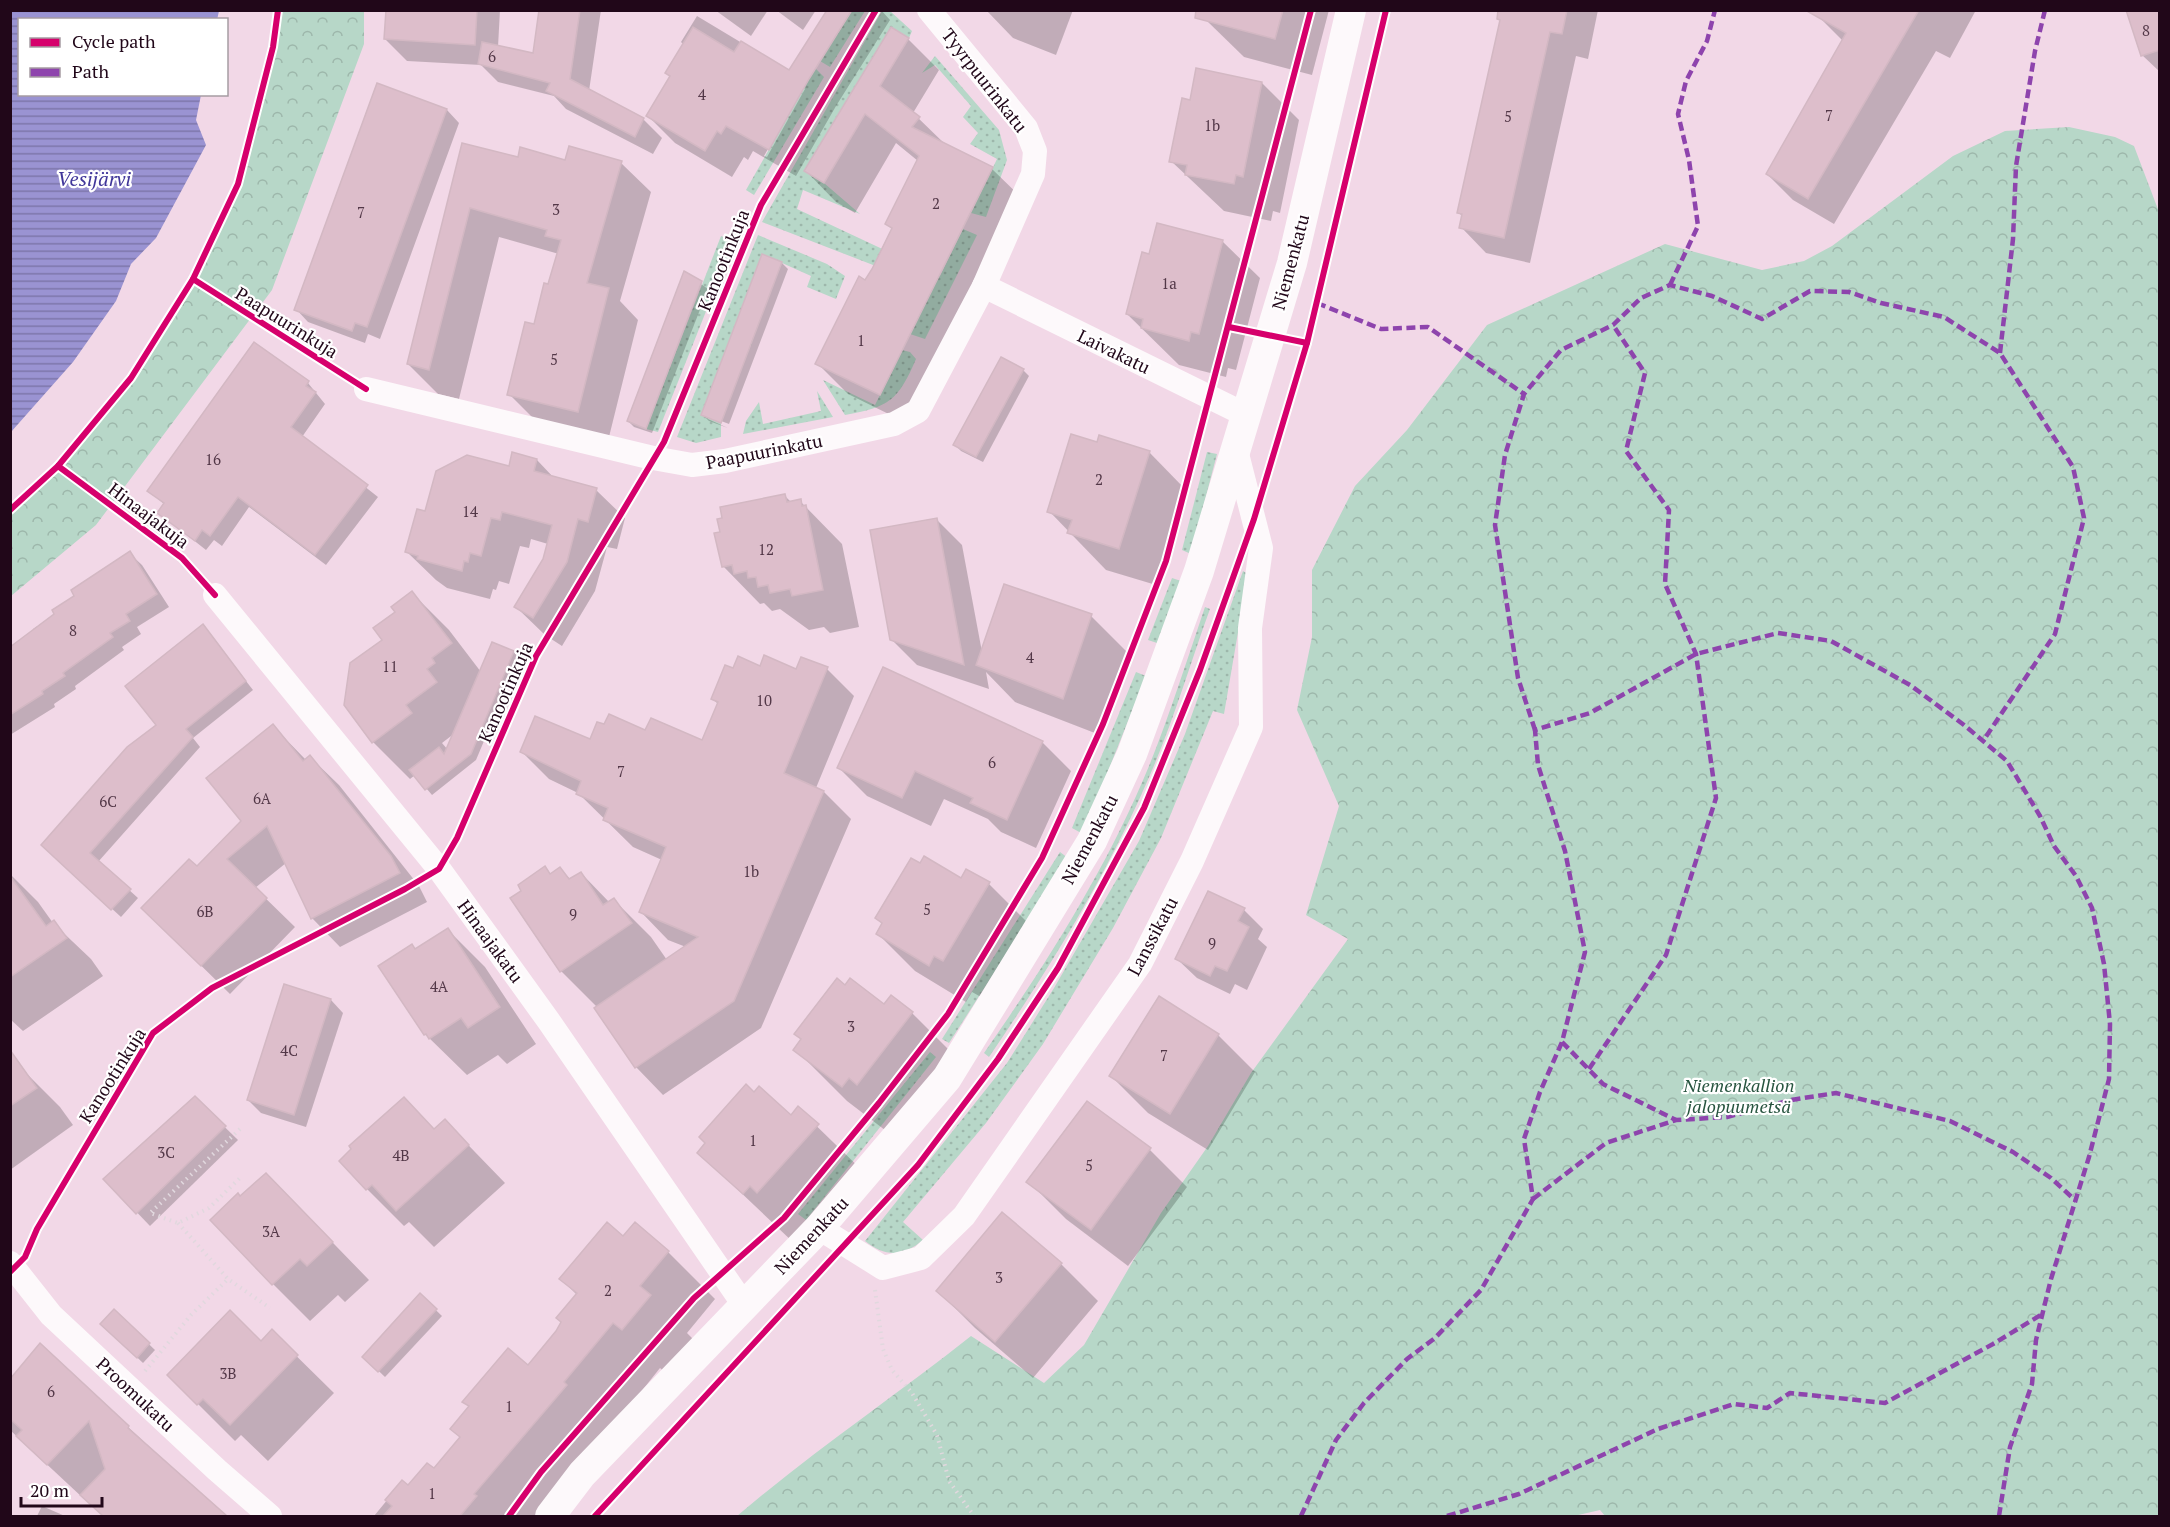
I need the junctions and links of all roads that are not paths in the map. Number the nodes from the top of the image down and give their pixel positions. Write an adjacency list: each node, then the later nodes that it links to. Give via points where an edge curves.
1 (929, 10): 3 (street, Tyyrpuurinkatu, via 1026,128 1035,151 1033,174)
2 (1351, 10): 5 (street, Niemenkatu, via 1292,263)
3 (984, 286): 4 (street, Paapuurinkatu, via 918,411 894,424 725,461 692,465 653,458); 5 (street, Laivakatu)
4 (366, 389)
5 (1246, 415): 6 (street, Niemenkatu)
6 (1236, 450): 8 (street, Niemenkatu, via 1197,578 1137,743 1092,841 947,1078); 8 (street, Lanssikatu, via 1261,548 1250,628 1251,727 1192,861 1140,964 964,1216 921,1258 883,1268)
7 (215, 595): 10 (street, Hinaajakatu, via 439,869)
8 (819, 1228): 10 (street, Niemenkatu)
9 (10, 1263): 11 (street, Proomukatu, via 51,1315)
10 (744, 1305): 12 (street, Niemenkatu, via 582,1474)
11 (270, 1516)
12 (550, 1516)

